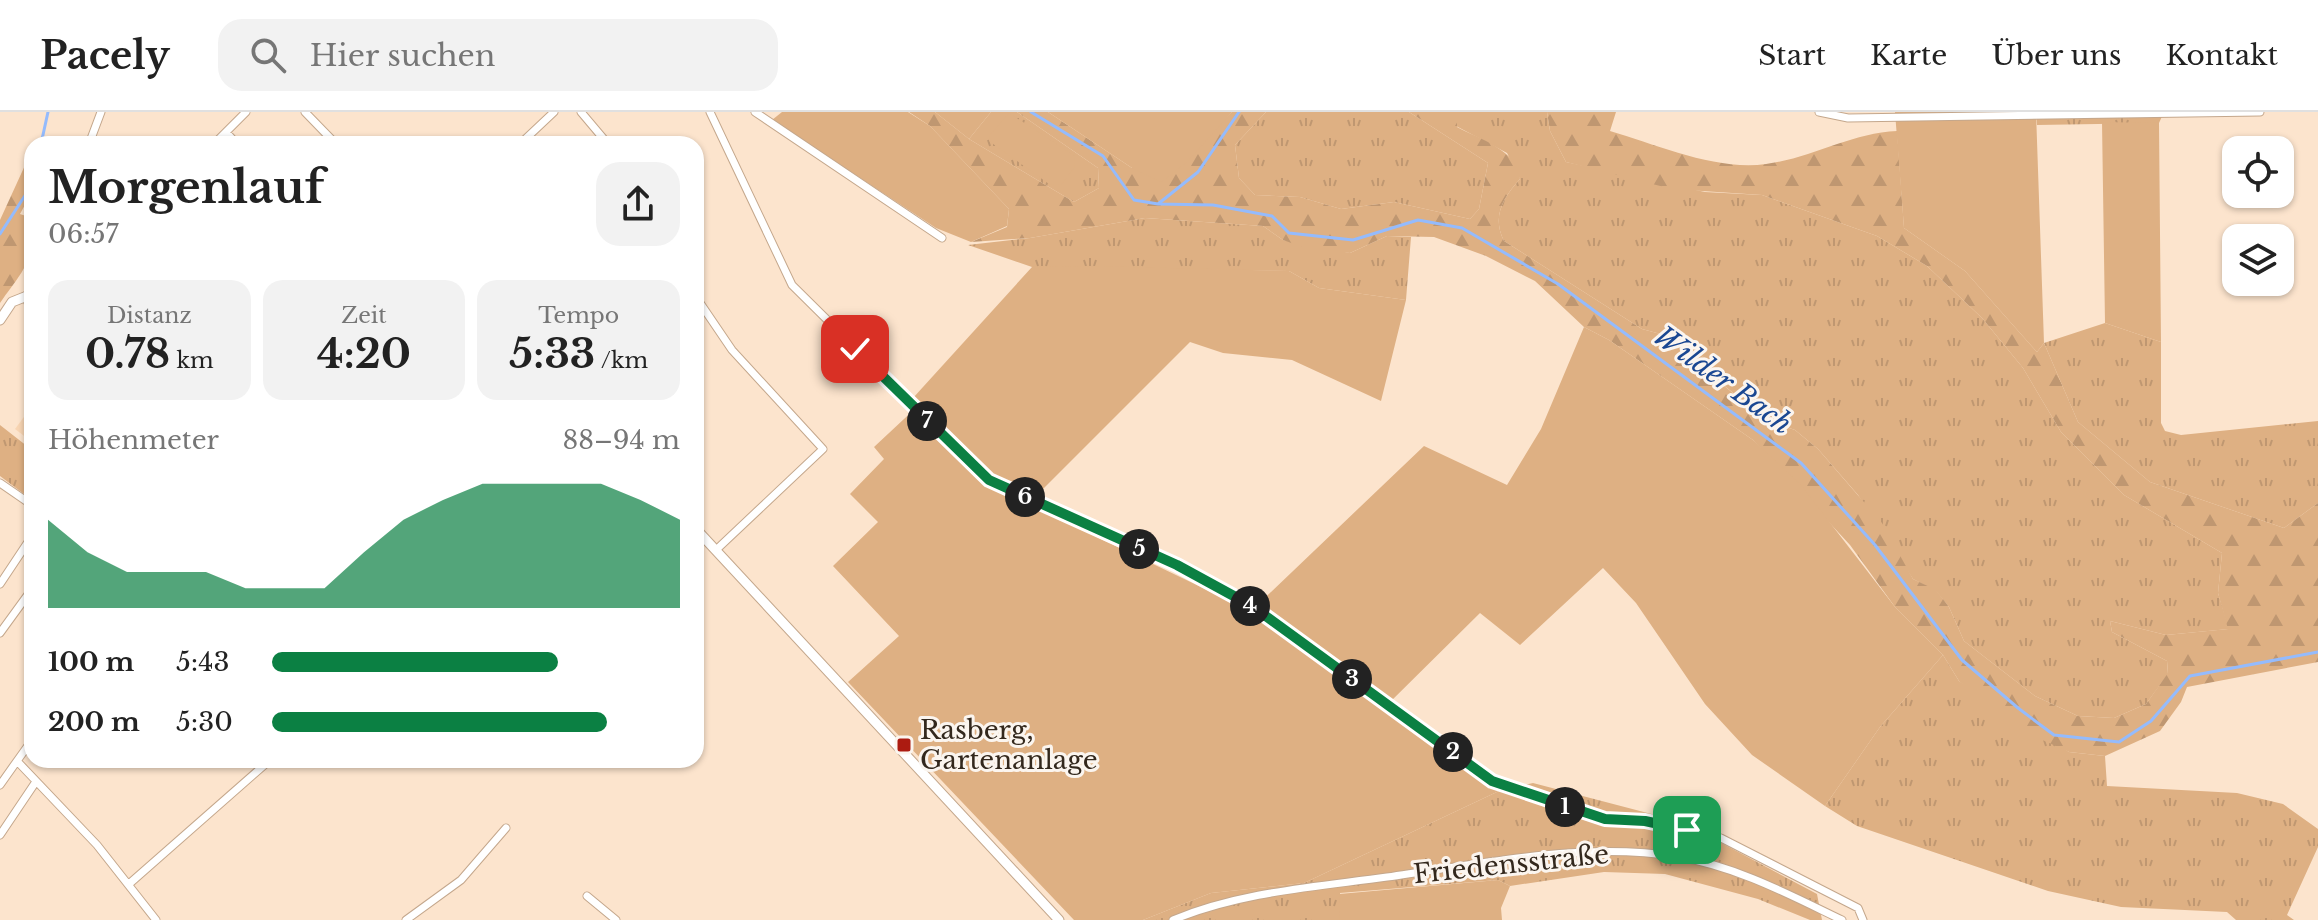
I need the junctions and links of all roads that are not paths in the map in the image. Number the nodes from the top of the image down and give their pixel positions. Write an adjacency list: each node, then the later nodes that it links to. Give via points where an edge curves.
1 (101, 112): 11 (street)
2 (246, 112): 10 (street)
3 (305, 112): 14 (street)
4 (554, 112): 15 (street)
5 (581, 112): 16 (street)
6 (710, 112): 44 (street, via 792,285 989,480 1177,565 1252,606 1492,781 1605,819 1670,825 1721,838 1858,908)
7 (755, 112): 17 (street)
8 (1819, 112): 9 (street, via 1848,118)
9 (2260, 112)
10 (226, 132): 12 (street); 13 (street)
11 (92, 136)
12 (222, 136)
13 (230, 136)
14 (328, 136)
15 (528, 136)
16 (601, 136)
17 (942, 238)
18 (24, 297): 20 (street, via 12,302)
19 (704, 309): 25 (street, via 732,350 823,449)
20 (0, 320)
21 (0, 483): 22 (street)
22 (24, 500)
23 (704, 537): 25 (street)
24 (24, 548): 26 (street)
25 (716, 550): 41 (street)
26 (0, 584)
27 (24, 600): 28 (street)
28 (0, 633)
29 (24, 751): 30 (street)
30 (17, 761): 32 (street); 33 (street)
31 (261, 768): 36 (street)
32 (35, 783): 35 (street); 36 (street)
33 (0, 785)
34 (506, 828): 39 (street, via 461,880)
35 (0, 835)
36 (129, 884): 38 (street)
37 (587, 896): 40 (street)
38 (156, 920)
39 (406, 920)
40 (616, 920)
41 (1059, 920)
42 (1173, 920): 43 (street, Friedensstraße, via 1244,897 1521,859 1617,853 1679,857 1723,869)
43 (1842, 920)
44 (1863, 920)

